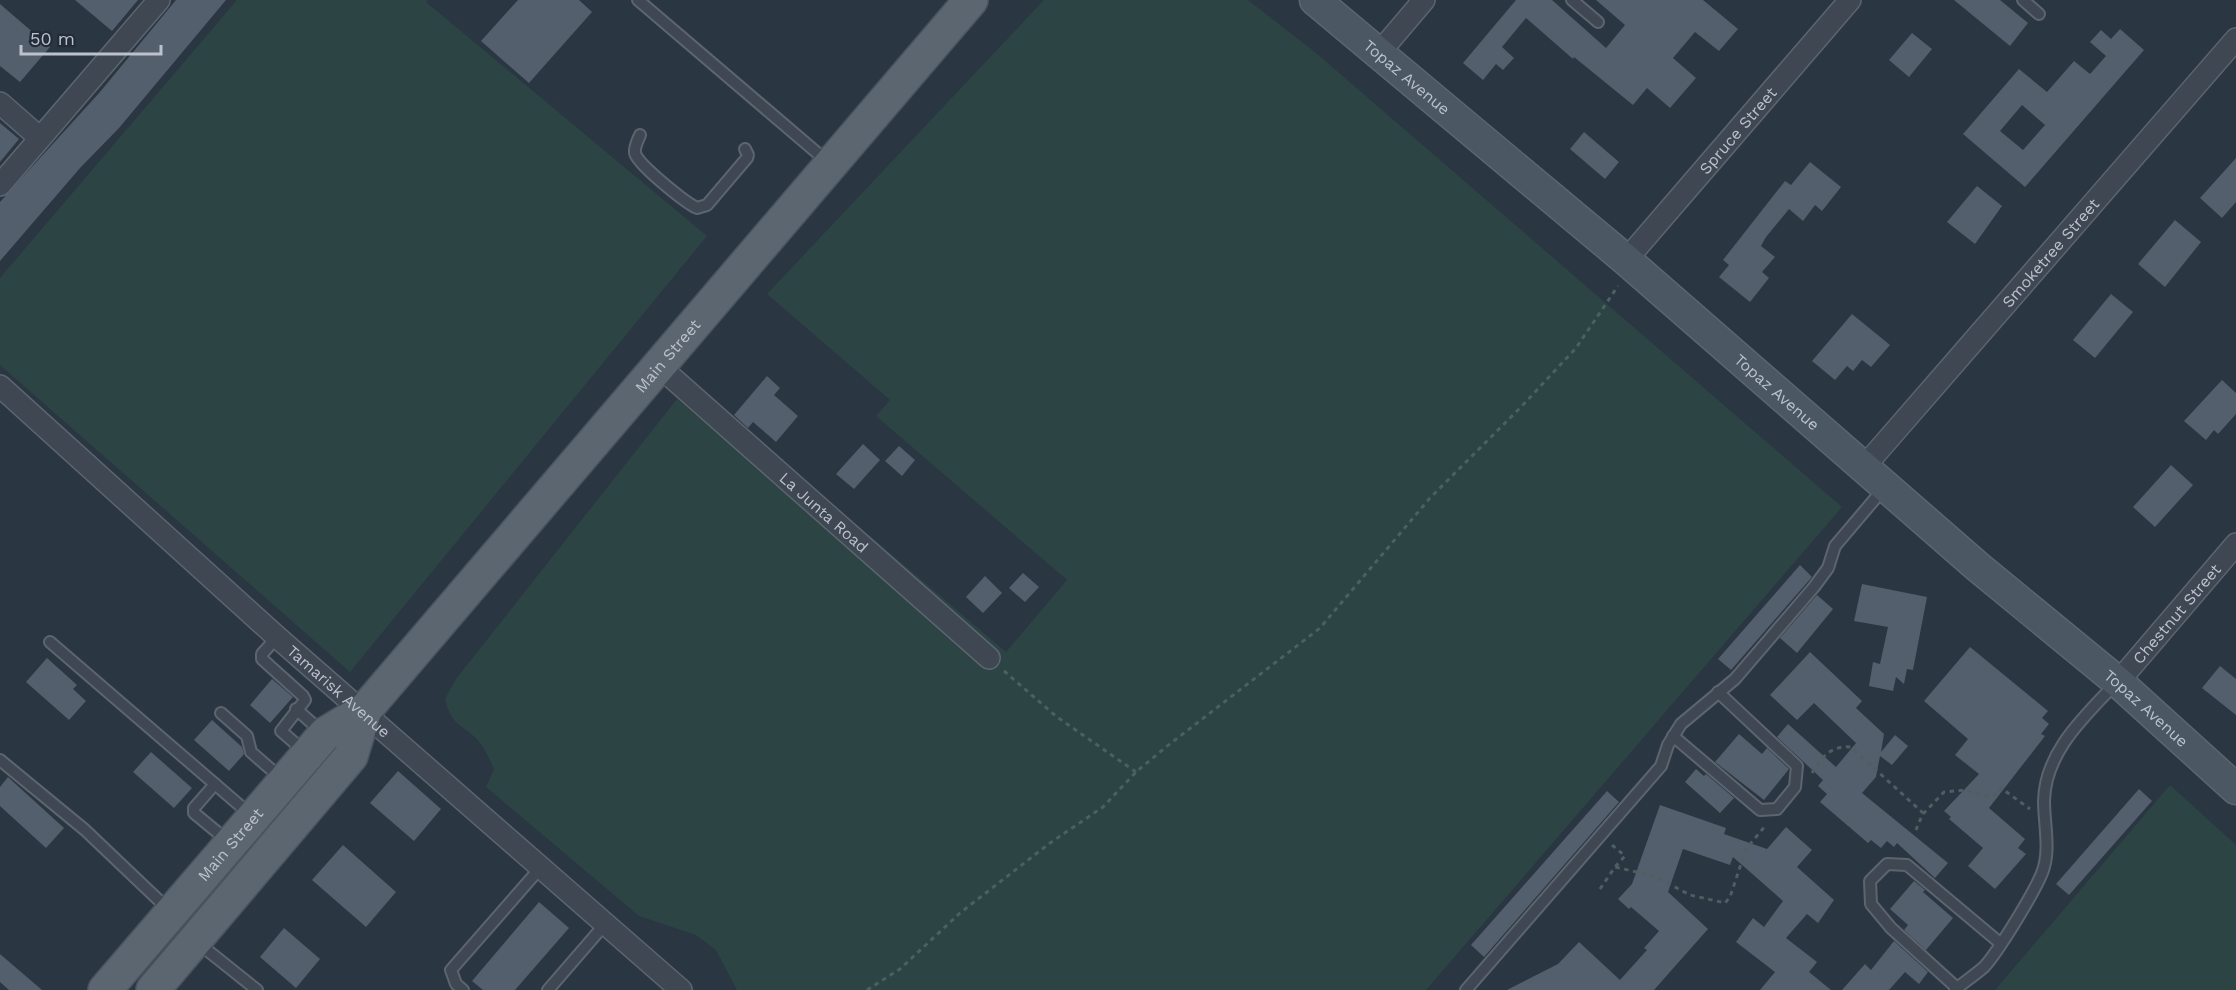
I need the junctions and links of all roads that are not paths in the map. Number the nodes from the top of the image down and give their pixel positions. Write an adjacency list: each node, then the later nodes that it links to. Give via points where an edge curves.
1 (158, 0): 15 (street)
2 (638, 0): 17 (lane)
3 (971, 0): 17 (main road, Main Street)
4 (1315, 0): 12 (street, Topaz Avenue)
5 (1425, 0): 12 (street)
6 (1572, 0): 10 (lane)
7 (1850, 0): 19 (street, Spruce Street)
8 (2023, 0): 9 (lane)
9 (2039, 14)
10 (1598, 22)
11 (2236, 39): 22 (street, Smoketree Street)
12 (1379, 53): 19 (street, Topaz Avenue)
13 (0, 104): 15 (street)
14 (640, 135): 16 (lane, via 637,156 644,165 697,208 707,205 747,158)
15 (40, 138): 18 (street)
16 (745, 149)
17 (831, 165): 20 (main road, Main Street)
18 (0, 185)
19 (1629, 262): 22 (street, Topaz Avenue)
20 (660, 367): 27 (street, La Junta Road); 31 (main road, Main Street)
21 (0, 386): 25 (street, Tamarisk Avenue)
22 (1864, 466): 23 (street, Topaz Avenue)
23 (1886, 486): 28 (street, Topaz Avenue); 29 (lane, via 1835,546 1828,568 1814,587 1735,680)
24 (2236, 544): 28 (street, Chestnut Street)
25 (277, 637): 30 (lane, via 262,659 303,696 305,700); 31 (street, Tamarisk Avenue)
26 (50, 642): 37 (lane)
27 (989, 658)
28 (2118, 682): 38 (street, Topaz Avenue); 45 (lane, via 2072,729 2054,762 2044,797 2043,872)
29 (1718, 692): 33 (lane); 33 (lane, via 1797,766 1795,788 1778,809 1760,810)
30 (296, 709): 34 (lane); 34 (lane, via 280,731)
31 (364, 710): 34 (main road, Main Street); 41 (street, Tamarisk Avenue); 44 (main road, Main Street, via 351,756)
32 (221, 713): 36 (lane, via 247,736 251,752)
33 (1673, 736): 53 (lane, via 1661,766)
34 (316, 743): 36 (main road, Main Street)
35 (0, 760): 42 (lane, via 85,830)
36 (284, 781): 39 (main road, Main Street)
37 (215, 784): 39 (lane); 40 (lane, via 194,813)
38 (2236, 789)
39 (254, 817): 40 (main road, Main Street)
40 (230, 843): 42 (main road, Main Street)
41 (542, 866): 43 (street, Tamarisk Avenue); 50 (lane, via 450,970)
42 (171, 913): 47 (main road, Main Street)
43 (606, 923): 51 (lane); 52 (street, Tamarisk Avenue)
44 (195, 940): 48 (main road, Main Street); 49 (lane)
45 (2000, 943): 46 (lane, via 1985,966); 46 (lane, via 1907,865 1887,864 1870,881 1871,904)
46 (1956, 989)
47 (105, 990)
48 (153, 990)
49 (257, 990)
50 (463, 990)
51 (548, 990)
52 (681, 990)
53 (1466, 990)

